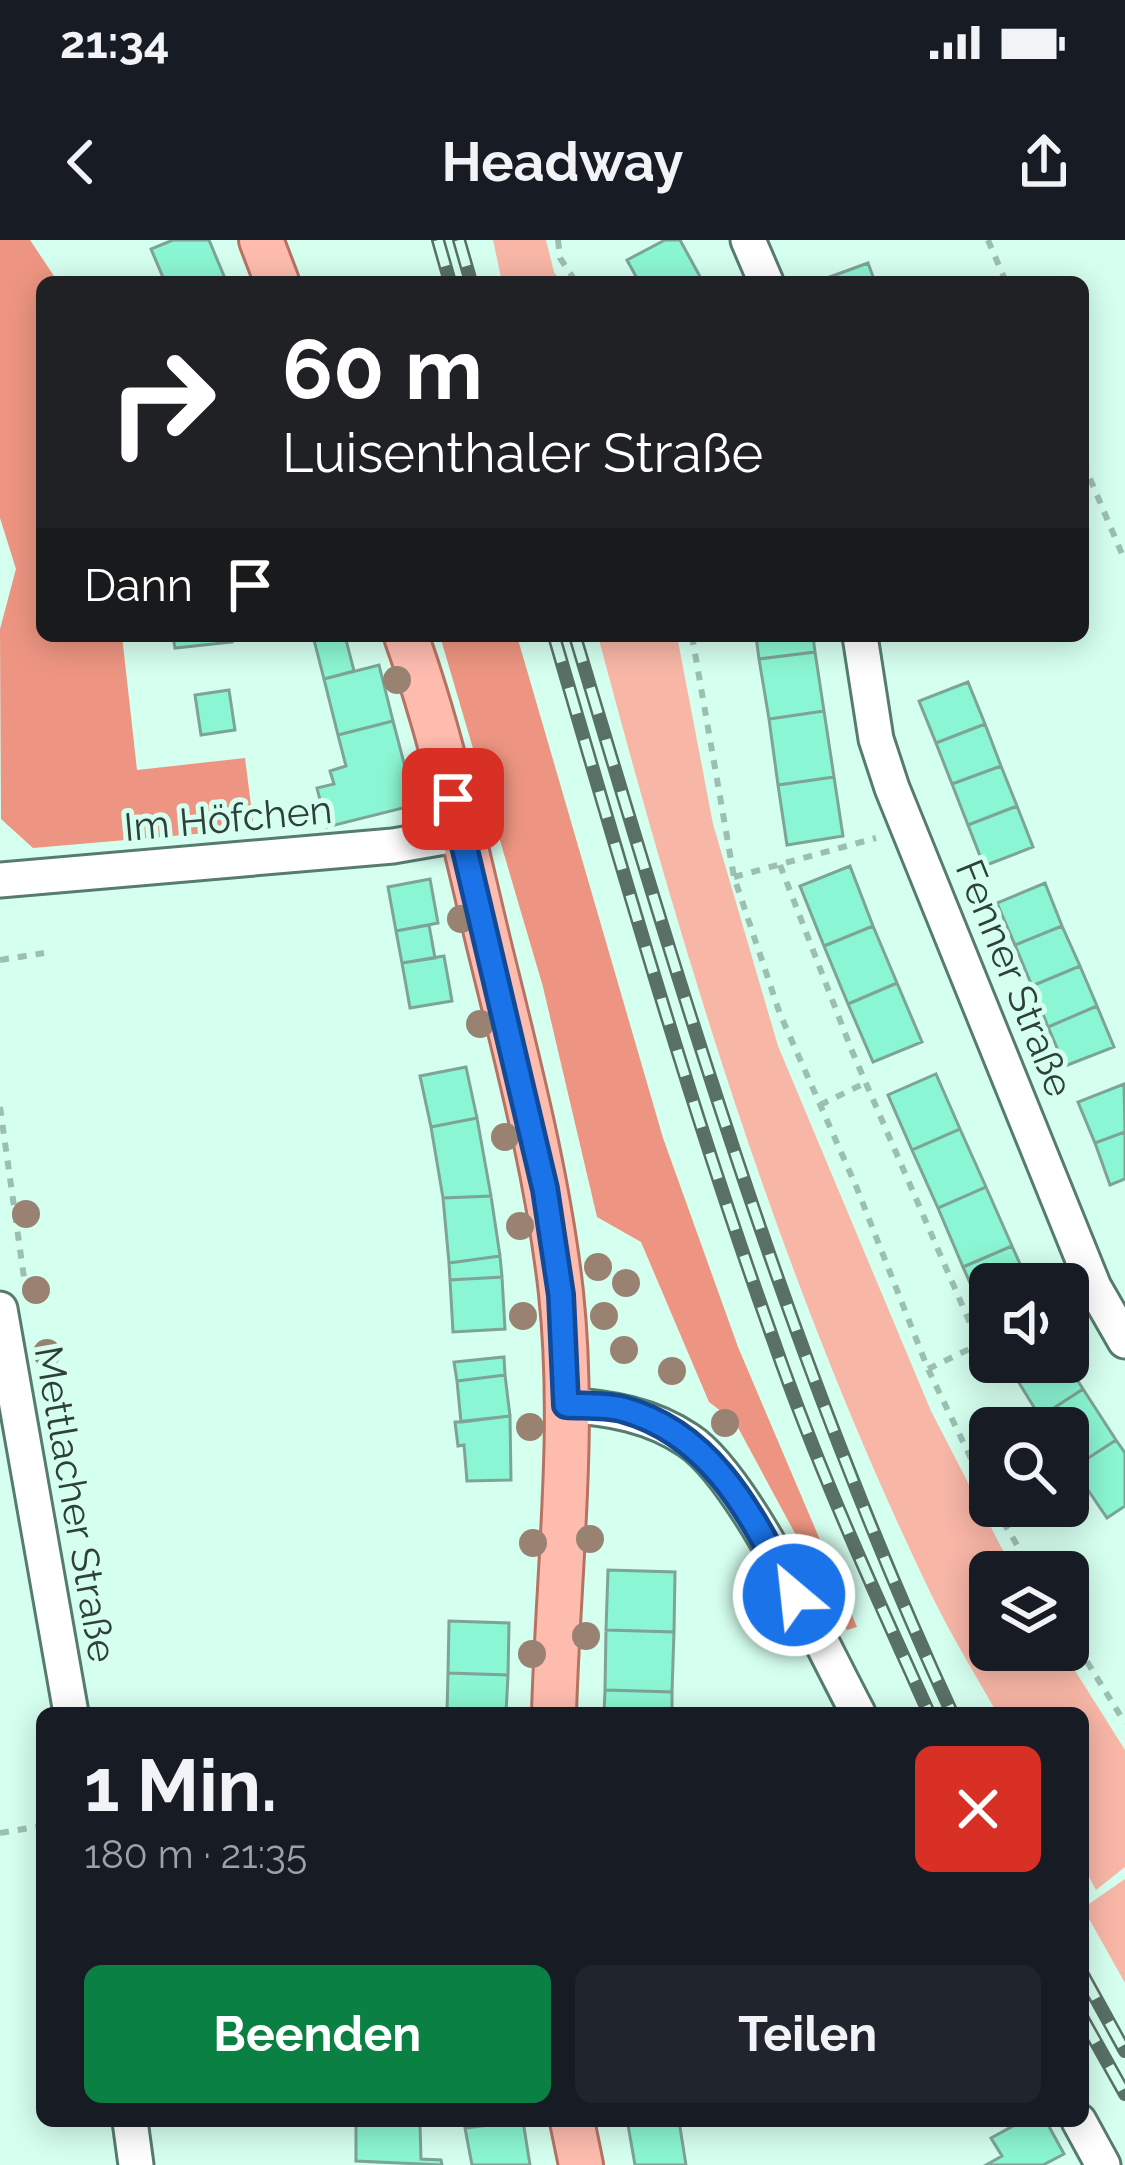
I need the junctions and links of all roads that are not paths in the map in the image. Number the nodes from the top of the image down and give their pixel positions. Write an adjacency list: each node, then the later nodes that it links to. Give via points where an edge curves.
1 (261, 240): 3 (main road)
2 (748, 240): 4 (street)
3 (275, 276)
4 (763, 276)
5 (408, 642): 7 (main road)
6 (861, 642): 10 (street, Fenner Straße, via 876,739 907,828 1094,1287)
7 (462, 834): 8 (street, Im Höfchen); 11 (main road, via 545,1189)
8 (0, 880)
9 (0, 1309): 12 (street, Mettlacher Straße)
10 (1125, 1341)
11 (566, 1405): 13 (main road); 14 (street, via 622,1409 690,1440 751,1516)
12 (69, 1707)
13 (554, 1707)
14 (855, 1707)
15 (131, 2127): 18 (street)
16 (573, 2127): 19 (main road)
17 (1082, 2127): 20 (street)
18 (136, 2165)
19 (581, 2165)
20 (1102, 2165)

